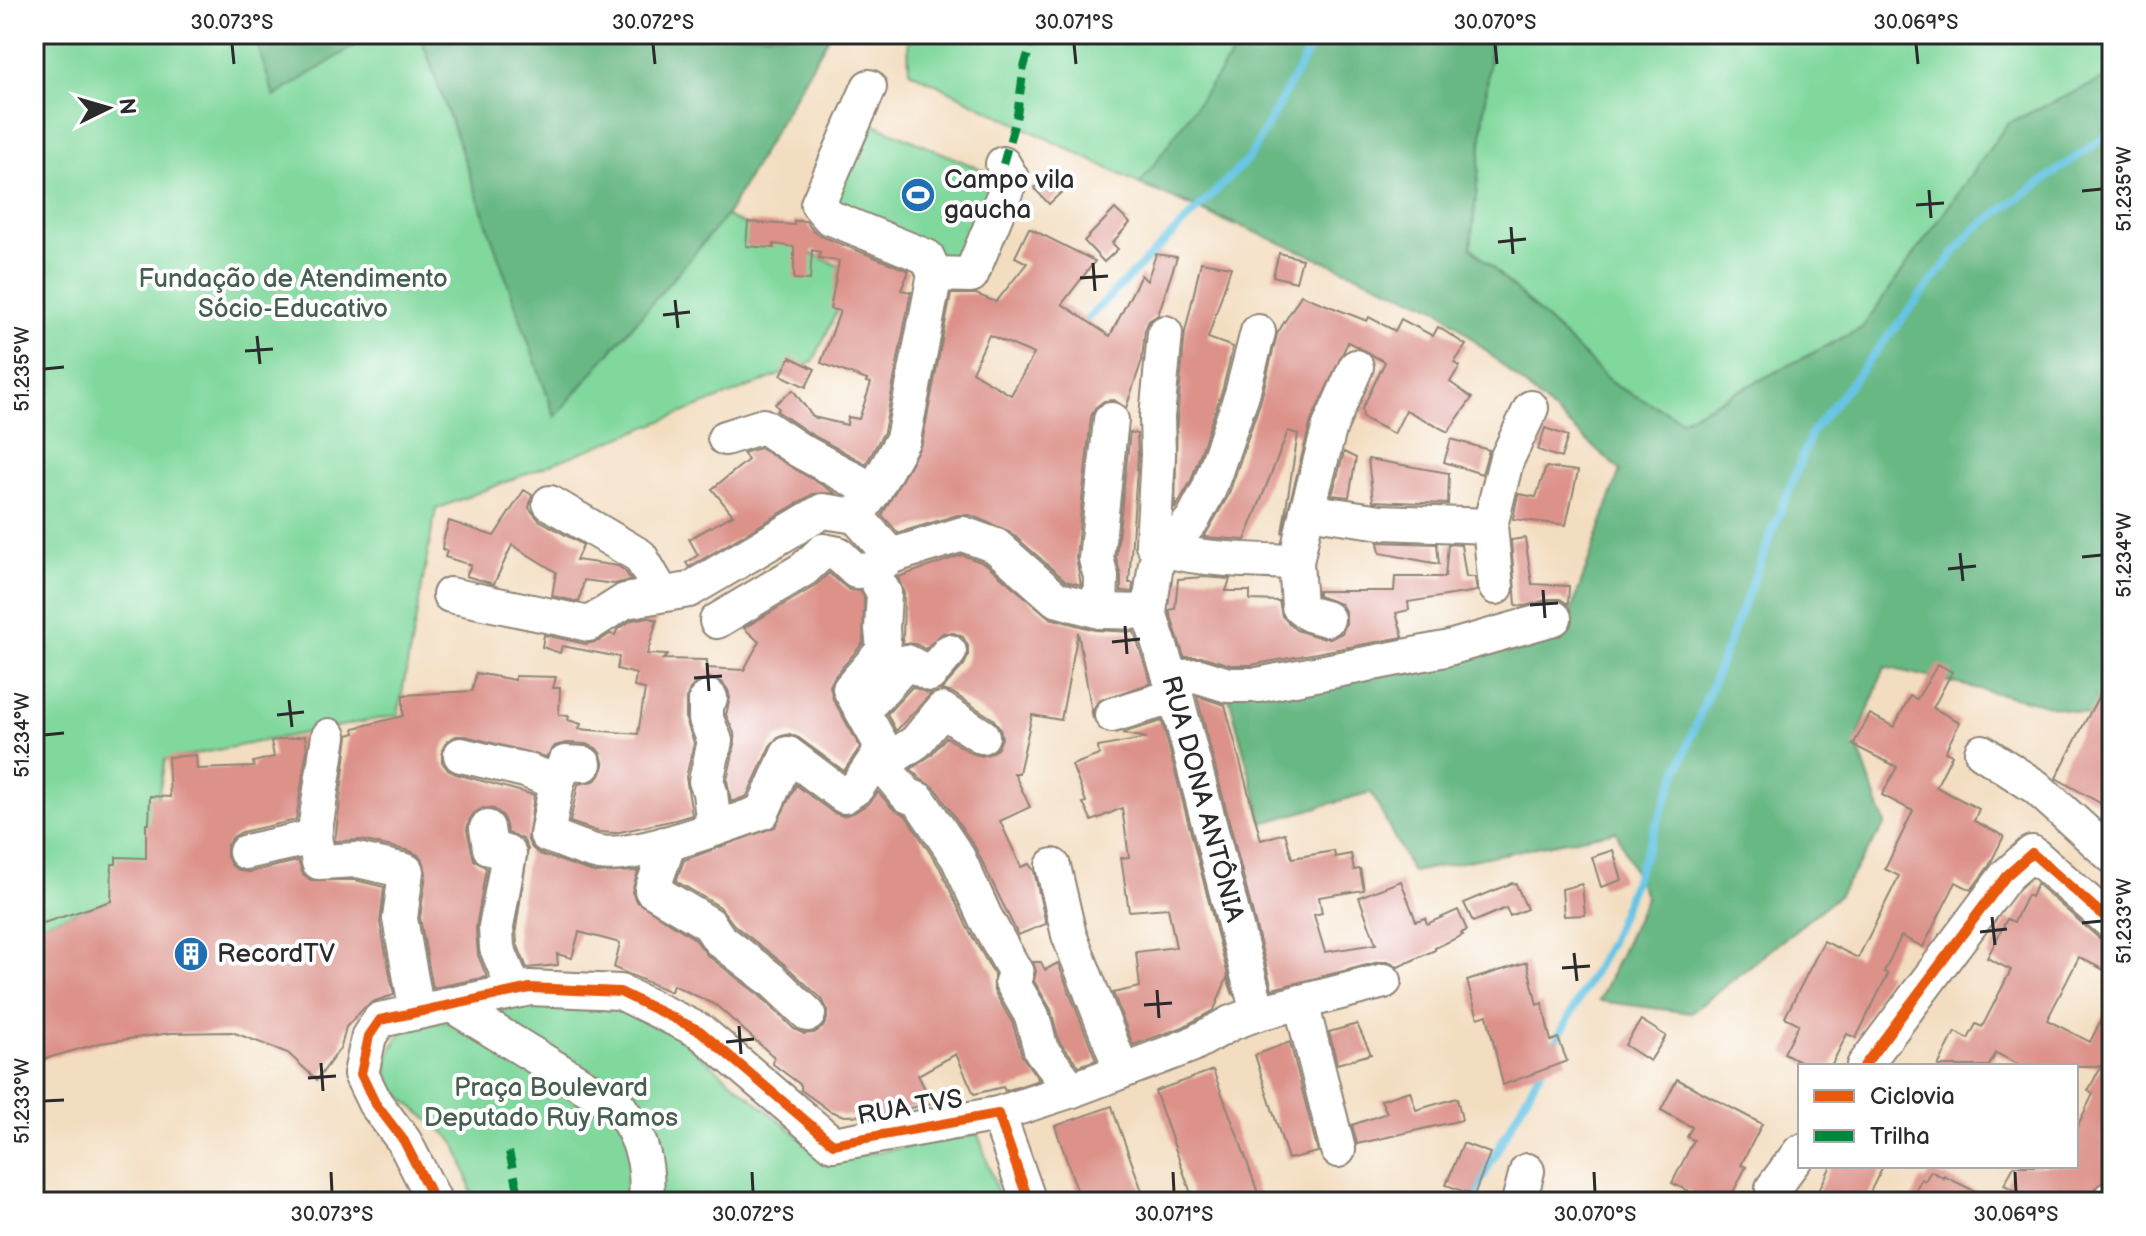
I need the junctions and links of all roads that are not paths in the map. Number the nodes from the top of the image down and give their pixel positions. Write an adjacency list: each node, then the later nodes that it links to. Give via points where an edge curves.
1 (869, 87): 3 (street, via 818,204 829,217 927,257)
2 (1003, 164): 3 (street, via 1011,178 971,275)
3 (935, 274): 11 (street, via 903,439)
4 (1258, 332): 14 (street, RUA DONA ANTÔNIA, via 1209,489)
5 (1165, 333): 14 (street, via 1153,544)
6 (1356, 367): 12 (street, via 1330,426)
7 (1531, 408): 13 (street, via 1506,461)
8 (1111, 420): 20 (street, via 1096,559)
9 (725, 438): 11 (street, via 763,426)
10 (550, 503): 18 (street, via 640,556)
11 (865, 503): 16 (street); 18 (street, via 823,511 689,590)
12 (1307, 511): 13 (street, via 1381,522); 15 (street)
13 (1490, 526): 17 (street)
14 (1167, 550): 15 (street); 21 (street, RUA DONA ANTÔNIA, via 1156,563)
15 (1296, 562): 23 (street, via 1299,606)
16 (881, 563): 20 (street, via 963,534 996,546 1056,599); 24 (street, via 856,571 838,554 823,551 804,569); 28 (street, via 884,650 850,689)
17 (1496, 587)
18 (662, 594): 19 (street, via 625,601 589,624)
19 (450, 595)
20 (1100, 611): 21 (street)
21 (1149, 612): 26 (street, RUA DONA ANTÔNIA)
22 (1554, 618): 26 (street, via 1445,649 1258,685 1228,685 1199,676)
23 (1327, 619)
24 (717, 621)
25 (949, 652): 28 (street, via 930,674 907,662)
26 (1173, 687): 29 (street); 48 (street, RUA DONA ANTÔNIA)
27 (710, 698): 36 (street, via 706,719 715,741 706,781)
28 (863, 711): 33 (street)
29 (1112, 715)
30 (329, 736): 37 (street)
31 (982, 736): 33 (street, via 942,710 916,742)
32 (1982, 752): 40 (street, via 2036,787)
33 (885, 754): 36 (street, via 844,796 788,754 762,812); 52 (street, via 891,776 907,795 919,800 958,858 1016,973 1012,982 1032,1016 1041,1050)
34 (461, 755): 38 (street, via 525,770 570,773 547,835 602,853)
35 (487, 828): 44 (street, via 490,848 509,854 496,927 497,948)
36 (714, 829): 38 (street)
37 (314, 837): 39 (street); 47 (street, via 319,862 357,860 406,871 400,919)
38 (664, 844): 49 (street, via 652,890 709,924 719,939)
39 (246, 852)
40 (2112, 856)
41 (1053, 866): 51 (street, via 1069,935)
42 (2112, 923): 50 (street, via 2032,853 2006,876)
43 (1384, 981): 45 (street)
44 (515, 991): 46 (street, RUA TVS); 53 (street, RUA TVS, via 620,992 687,1024 833,1144)
45 (1301, 1002): 48 (street); 54 (street)
46 (450, 1004): 47 (street, RUA TVS); 57 (street, via 620,1108 638,1133 648,1177)
47 (417, 1012): 56 (street, RUA TVS, via 380,1020 369,1036 361,1074)
48 (1258, 1013): 51 (street)
49 (808, 1014)
50 (1865, 1064)
51 (1122, 1071): 52 (street)
52 (1072, 1090): 53 (street)
53 (998, 1114): 58 (street)
54 (1338, 1150)
55 (1798, 1155): 59 (street, via 1773,1188)
56 (435, 1202)
57 (646, 1202)
58 (1029, 1202)
59 (1774, 1202)

